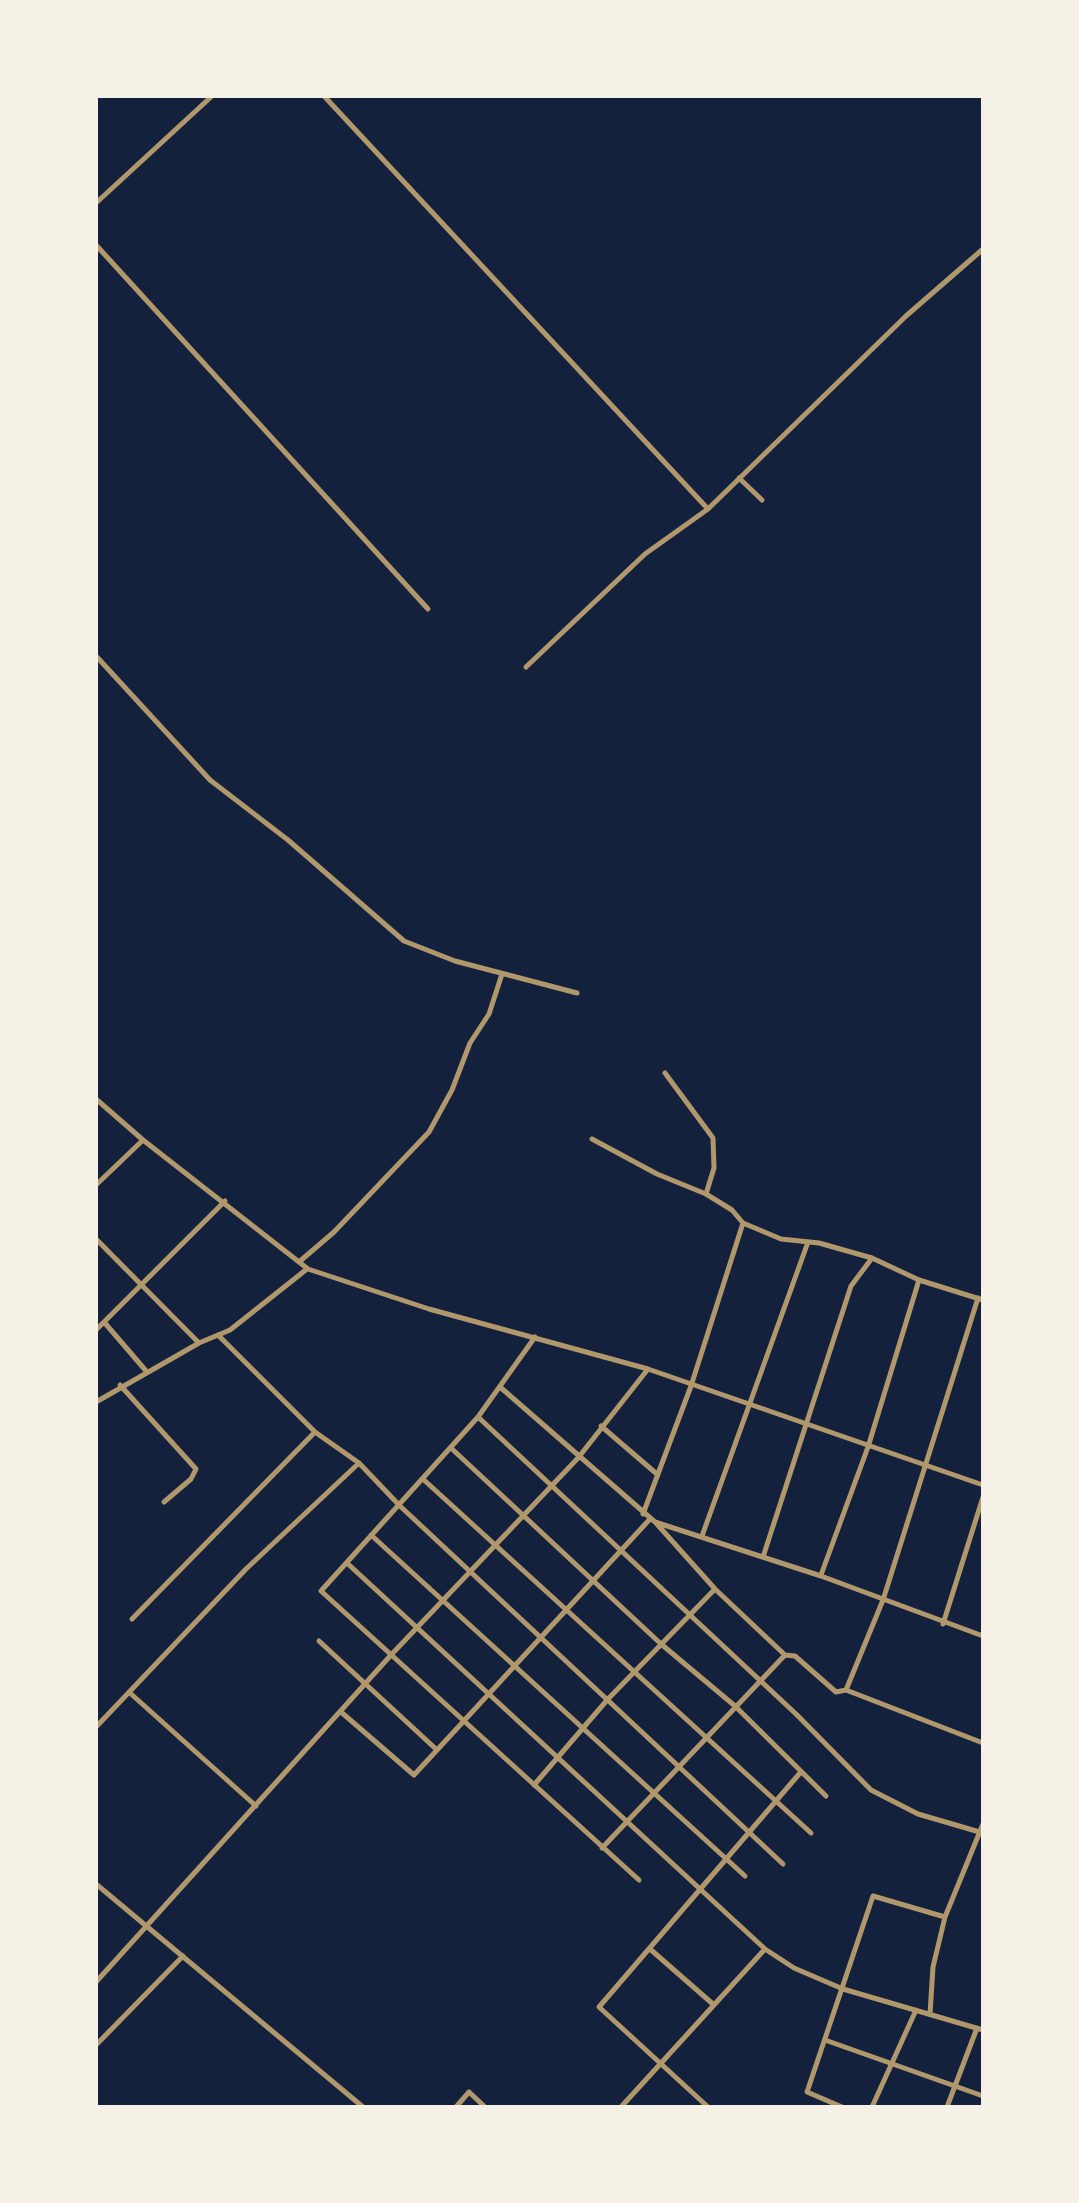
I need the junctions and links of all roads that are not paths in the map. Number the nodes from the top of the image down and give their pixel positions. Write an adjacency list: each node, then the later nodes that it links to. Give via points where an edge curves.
1 (212, 96): 3 (street)
2 (324, 96): 8 (street)
3 (96, 203)
4 (96, 245): 9 (street)
5 (983, 249): 6 (street)
6 (739, 478): 7 (street); 8 (street)
7 (762, 500)
8 (708, 509): 11 (street, via 645,554)
9 (428, 609)
10 (96, 656): 12 (street, via 210,780 404,941)
11 (526, 667)
12 (502, 974): 13 (street); 25 (street, via 489,1014 429,1132)
13 (577, 993)
14 (665, 1073): 19 (street, via 713,1138 714,1168)
15 (96, 1099): 17 (street)
16 (592, 1139): 19 (street)
17 (143, 1140): 18 (street); 20 (street)
18 (96, 1185)
19 (706, 1194): 21 (street)
20 (225, 1201): 25 (street); 28 (street)
21 (743, 1223): 23 (street, via 781,1239); 38 (street)
22 (96, 1239): 28 (street)
23 (808, 1242): 24 (street); 41 (street)
24 (872, 1258): 27 (street); 44 (street, via 851,1286)
25 (299, 1262): 26 (street)
26 (308, 1269): 32 (street); 33 (street)
27 (919, 1280): 29 (street); 46 (street)
28 (143, 1283): 30 (street); 34 (street)
29 (980, 1299): 50 (street)
30 (104, 1322): 31 (street); 36 (street)
31 (96, 1330)
32 (218, 1335): 34 (street); 45 (street)
33 (535, 1337): 35 (street); 39 (street)
34 (199, 1343): 36 (street)
35 (648, 1369): 38 (street); 43 (street, via 632,1395)
36 (147, 1372): 37 (street)
37 (120, 1385): 40 (street); 56 (street, via 196,1469)
38 (691, 1386): 41 (street); 51 (street)
39 (500, 1387): 42 (street); 48 (street)
40 (96, 1402)
41 (748, 1406): 44 (street); 62 (street)
42 (478, 1417): 47 (street); 54 (street)
43 (601, 1426): 48 (street); 51 (street)
44 (804, 1426): 46 (street); 65 (street)
45 (315, 1432): 49 (street); 75 (street)
46 (868, 1447): 50 (street); 68 (street)
47 (451, 1448): 52 (street); 58 (street)
48 (578, 1458): 54 (street); 59 (street)
49 (359, 1463): 57 (street); 90 (street, via 246,1569)
50 (924, 1467): 53 (street); 72 (street)
51 (658, 1475): 59 (street)
52 (424, 1480): 57 (street); 63 (street)
53 (983, 1485)
54 (550, 1486): 58 (street); 64 (street)
55 (983, 1497): 76 (street)
56 (164, 1502)
57 (400, 1506): 61 (street); 67 (street)
58 (523, 1514): 63 (street); 69 (street)
59 (643, 1514): 60 (street)
60 (652, 1520): 62 (street); 64 (street); 70 (street)
61 (371, 1535): 66 (street); 71 (street)
62 (702, 1536): 65 (street)
63 (497, 1542): 67 (street); 73 (street)
64 (619, 1550): 69 (street); 74 (street)
65 (763, 1557): 68 (street)
66 (347, 1563): 77 (street); 82 (street, via 321,1591)
67 (470, 1571): 71 (street); 78 (street)
68 (821, 1576): 72 (street)
69 (593, 1578): 73 (street); 81 (street)
70 (715, 1589): 74 (street); 83 (street)
71 (443, 1599): 77 (street); 84 (street)
72 (883, 1600): 76 (street); 88 (street)
73 (565, 1608): 78 (street); 85 (street)
74 (689, 1615): 81 (street); 86 (street)
75 (132, 1619)
76 (943, 1624): 79 (street)
77 (417, 1628): 82 (street); 89 (street)
78 (539, 1636): 84 (street); 91 (street)
79 (983, 1636)
80 (319, 1641): 87 (street)
81 (661, 1644): 85 (street); 92 (street)
82 (391, 1655): 87 (street); 94 (street)
83 (785, 1655): 86 (street); 88 (street, via 795,1656 836,1692)
84 (513, 1664): 89 (street); 96 (street)
85 (635, 1671): 91 (street); 97 (street)
86 (760, 1680): 92 (street); 111 (street, via 871,1790 918,1814)
87 (365, 1686): 93 (street); 99 (street)
88 (846, 1690): 98 (street)
89 (488, 1691): 94 (street); 100 (street)
90 (130, 1693): 95 (street); 107 (street)
91 (608, 1699): 96 (street); 101 (street)
92 (735, 1706): 97 (street); 102 (street)
93 (341, 1712): 99 (street, via 414,1775); 107 (street)
94 (462, 1721): 99 (street); 103 (street)
95 (96, 1727)
96 (584, 1727): 100 (street); 104 (street)
97 (707, 1735): 101 (street); 106 (street)
98 (983, 1743)
99 (437, 1750)
100 (559, 1757): 103 (street); 108 (street)
101 (680, 1765): 104 (street); 110 (street)
102 (800, 1773): 105 (street); 106 (street)
103 (534, 1785): 113 (street)
104 (653, 1792): 108 (street); 114 (street)
105 (826, 1796)
106 (776, 1801): 110 (street); 112 (street)
107 (256, 1806): 121 (street)
108 (627, 1820): 113 (street); 119 (street)
109 (983, 1824): 111 (street)
110 (749, 1831): 114 (street); 115 (street)
111 (982, 1832): 120 (street)
112 (811, 1833)
113 (602, 1848): 117 (street)
114 (726, 1858): 116 (street); 119 (street)
115 (783, 1864)
116 (745, 1876)
117 (639, 1880)
118 (96, 1884): 121 (street)
119 (699, 1889): 122 (street); 123 (street)
120 (945, 1917): 126 (street, via 873,1896); 129 (street, via 933,1967)
121 (148, 1926): 124 (street); 125 (street)
122 (650, 1949): 127 (street); 133 (street, via 599,2007)
123 (765, 1949): 126 (street); 127 (street)
124 (183, 1956): 132 (street); 137 (street)
125 (96, 1982)
126 (843, 1989): 128 (street); 131 (street)
127 (714, 2005): 133 (street)
128 (916, 2010): 129 (street); 134 (street)
129 (930, 2014): 130 (street)
130 (980, 2029): 135 (street)
131 (825, 2040): 134 (street); 142 (street, via 807,2092)
132 (96, 2045)
133 (664, 2063): 140 (street); 141 (street)
134 (892, 2064): 135 (street); 143 (street)
135 (957, 2087): 136 (street); 144 (street)
136 (983, 2096)
137 (363, 2107)
138 (456, 2107): 139 (street, via 469,2092)
139 (485, 2107)
140 (621, 2107)
141 (708, 2107)
142 (842, 2107)
143 (872, 2107)
144 (947, 2107)

